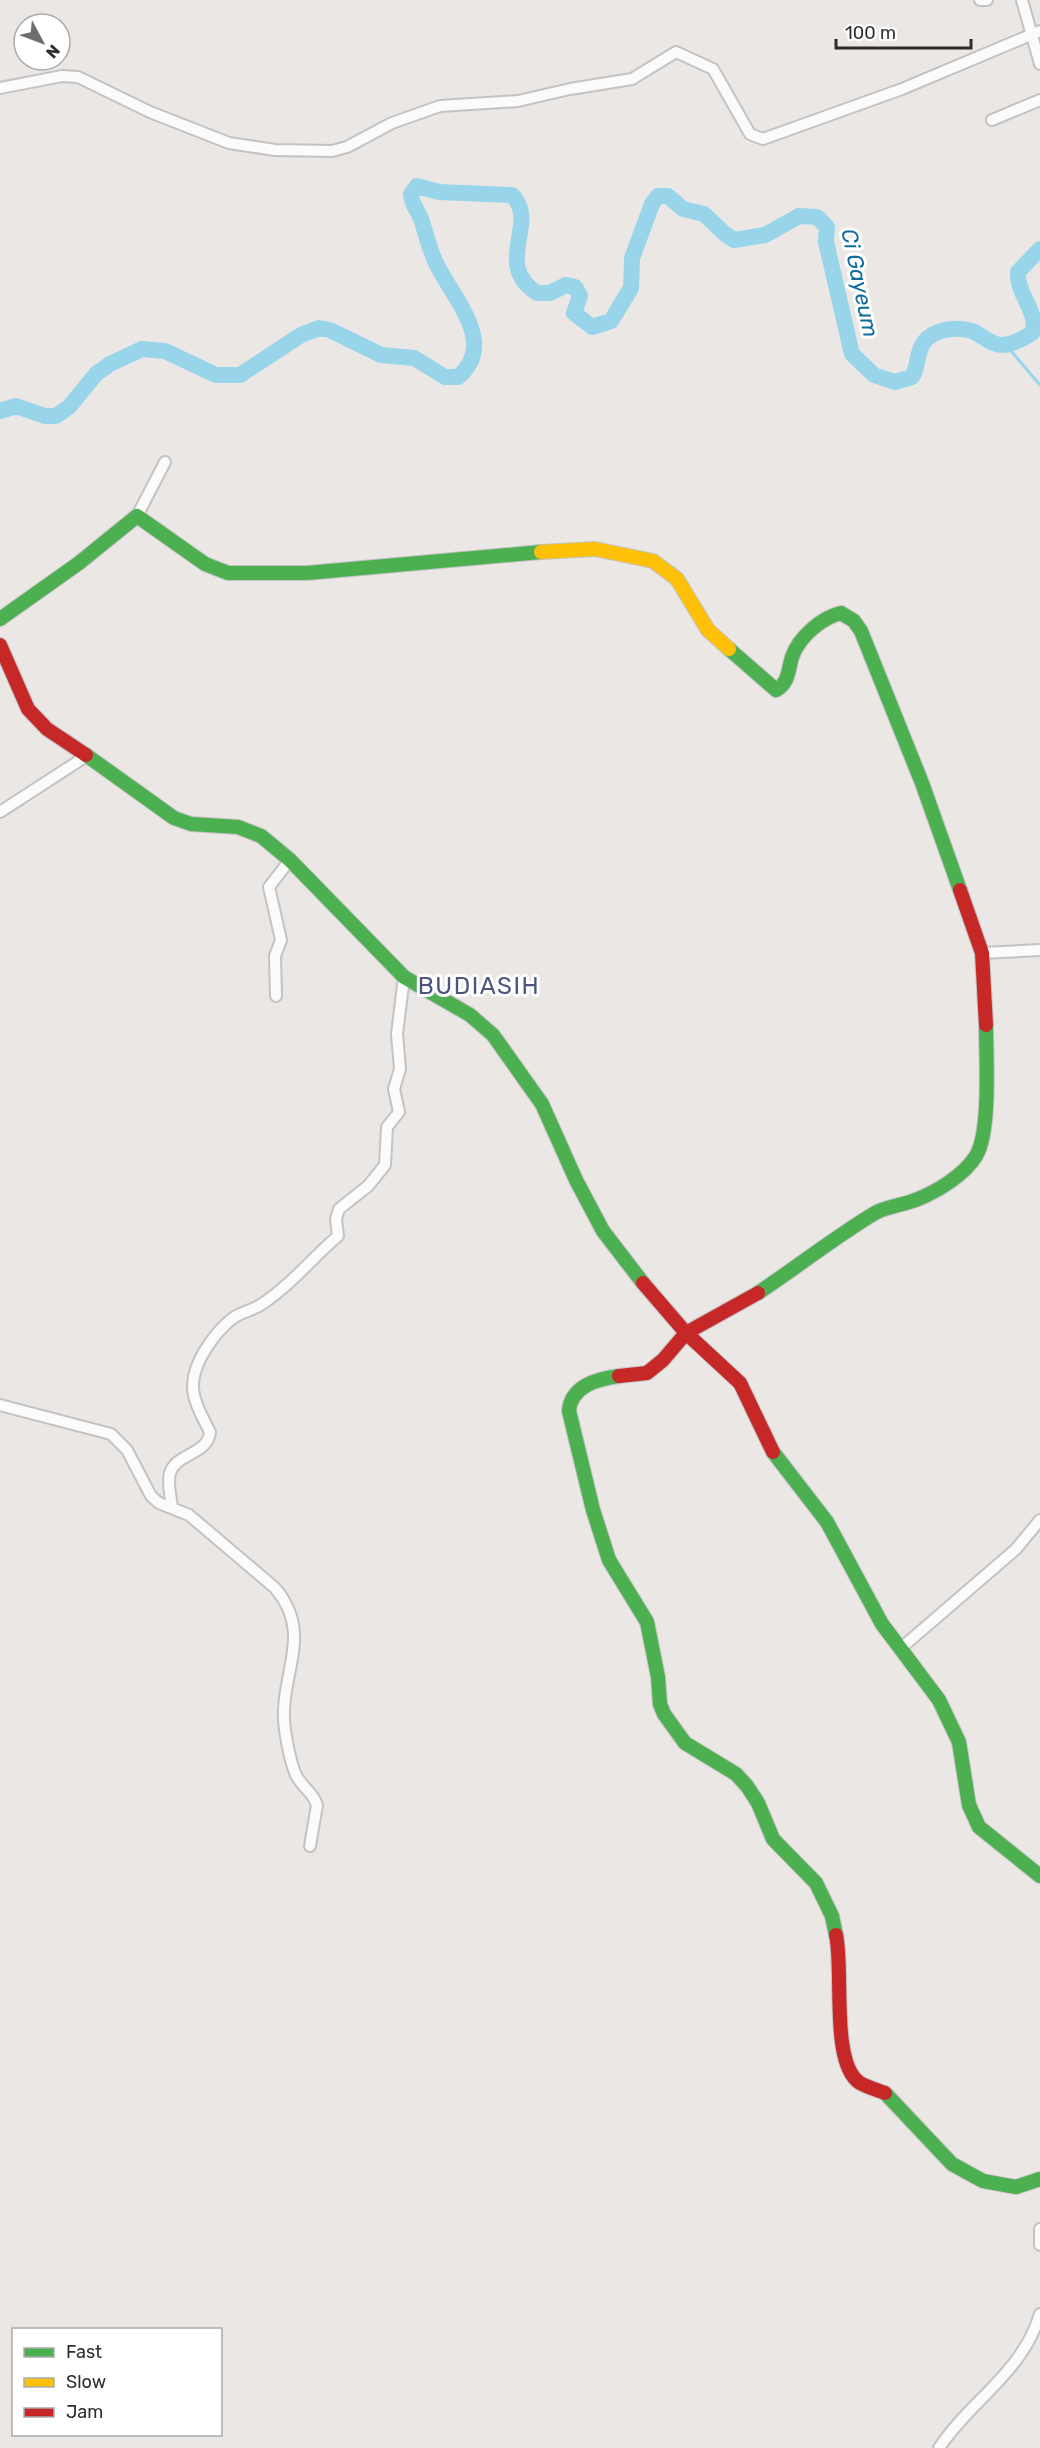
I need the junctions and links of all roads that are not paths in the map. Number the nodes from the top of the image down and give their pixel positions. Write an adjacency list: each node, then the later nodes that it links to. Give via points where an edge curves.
1 (980, 0): 2 (street)
2 (987, 0)
3 (1023, 0): 4 (street)
4 (1036, 33): 5 (street); 6 (street, via 902,89 763,139 750,134 713,69 676,52 632,79 518,100 440,106 332,151 275,150 229,143 179,125 78,77 62,76)
5 (1040, 64)
6 (0, 88)
7 (1040, 100): 8 (street)
8 (992, 120)
9 (165, 462): 10 (street)
10 (137, 516): 11 (street); 17 (street, via 205,564 228,573 307,573 493,554 595,549 629,554 652,561 677,579 708,630 776,690 783,686 793,654 812,631 834,614 848,616 867,642)
11 (0, 619)
12 (0, 645): 13 (street, via 34,718)
13 (88, 755): 14 (street); 15 (street, via 174,818 250,831)
14 (0, 812)
15 (290, 860): 18 (street); 19 (street, via 269,887 281,940 275,956)
16 (1040, 950): 17 (street)
17 (982, 953): 20 (street, via 987,1026 986,1122 976,1156 944,1185 918,1199 877,1212 742,1303)
18 (404, 977): 20 (street, via 481,1023 515,1063 542,1104 603,1230); 22 (street, via 397,1034 400,1069 394,1089 399,1112 387,1127 385,1165 368,1186 339,1209 338,1236 261,1305 232,1319 197,1365 195,1399 210,1438 172,1468)
19 (276, 996)
20 (686, 1333): 24 (street, via 740,1383 765,1440 827,1522 872,1607); 27 (street, via 647,1373 612,1377 576,1392 569,1411 609,1560 647,1622 660,1704 686,1743 736,1774 747,1786 773,1839 816,1883 832,1916 839,1945 841,2049 858,2082 889,2095 952,2164 983,2181 1016,2187)
21 (0, 1405): 22 (street, via 111,1434 127,1450 151,1496)
22 (172, 1507): 25 (street, via 189,1515 275,1588 291,1612 296,1637 285,1703 285,1729 296,1775 316,1805)
23 (1040, 1520): 24 (street, via 1016,1549)
24 (900, 1649): 26 (street, via 930,1686 951,1722 959,1742 974,1818 986,1834)
25 (310, 1846)
26 (1040, 1876)
27 (1040, 2179)
28 (1040, 2229): 29 (street)
29 (1040, 2245)
30 (1040, 2314): 31 (street, via 1011,2367 994,2389 953,2426)
31 (939, 2448)

